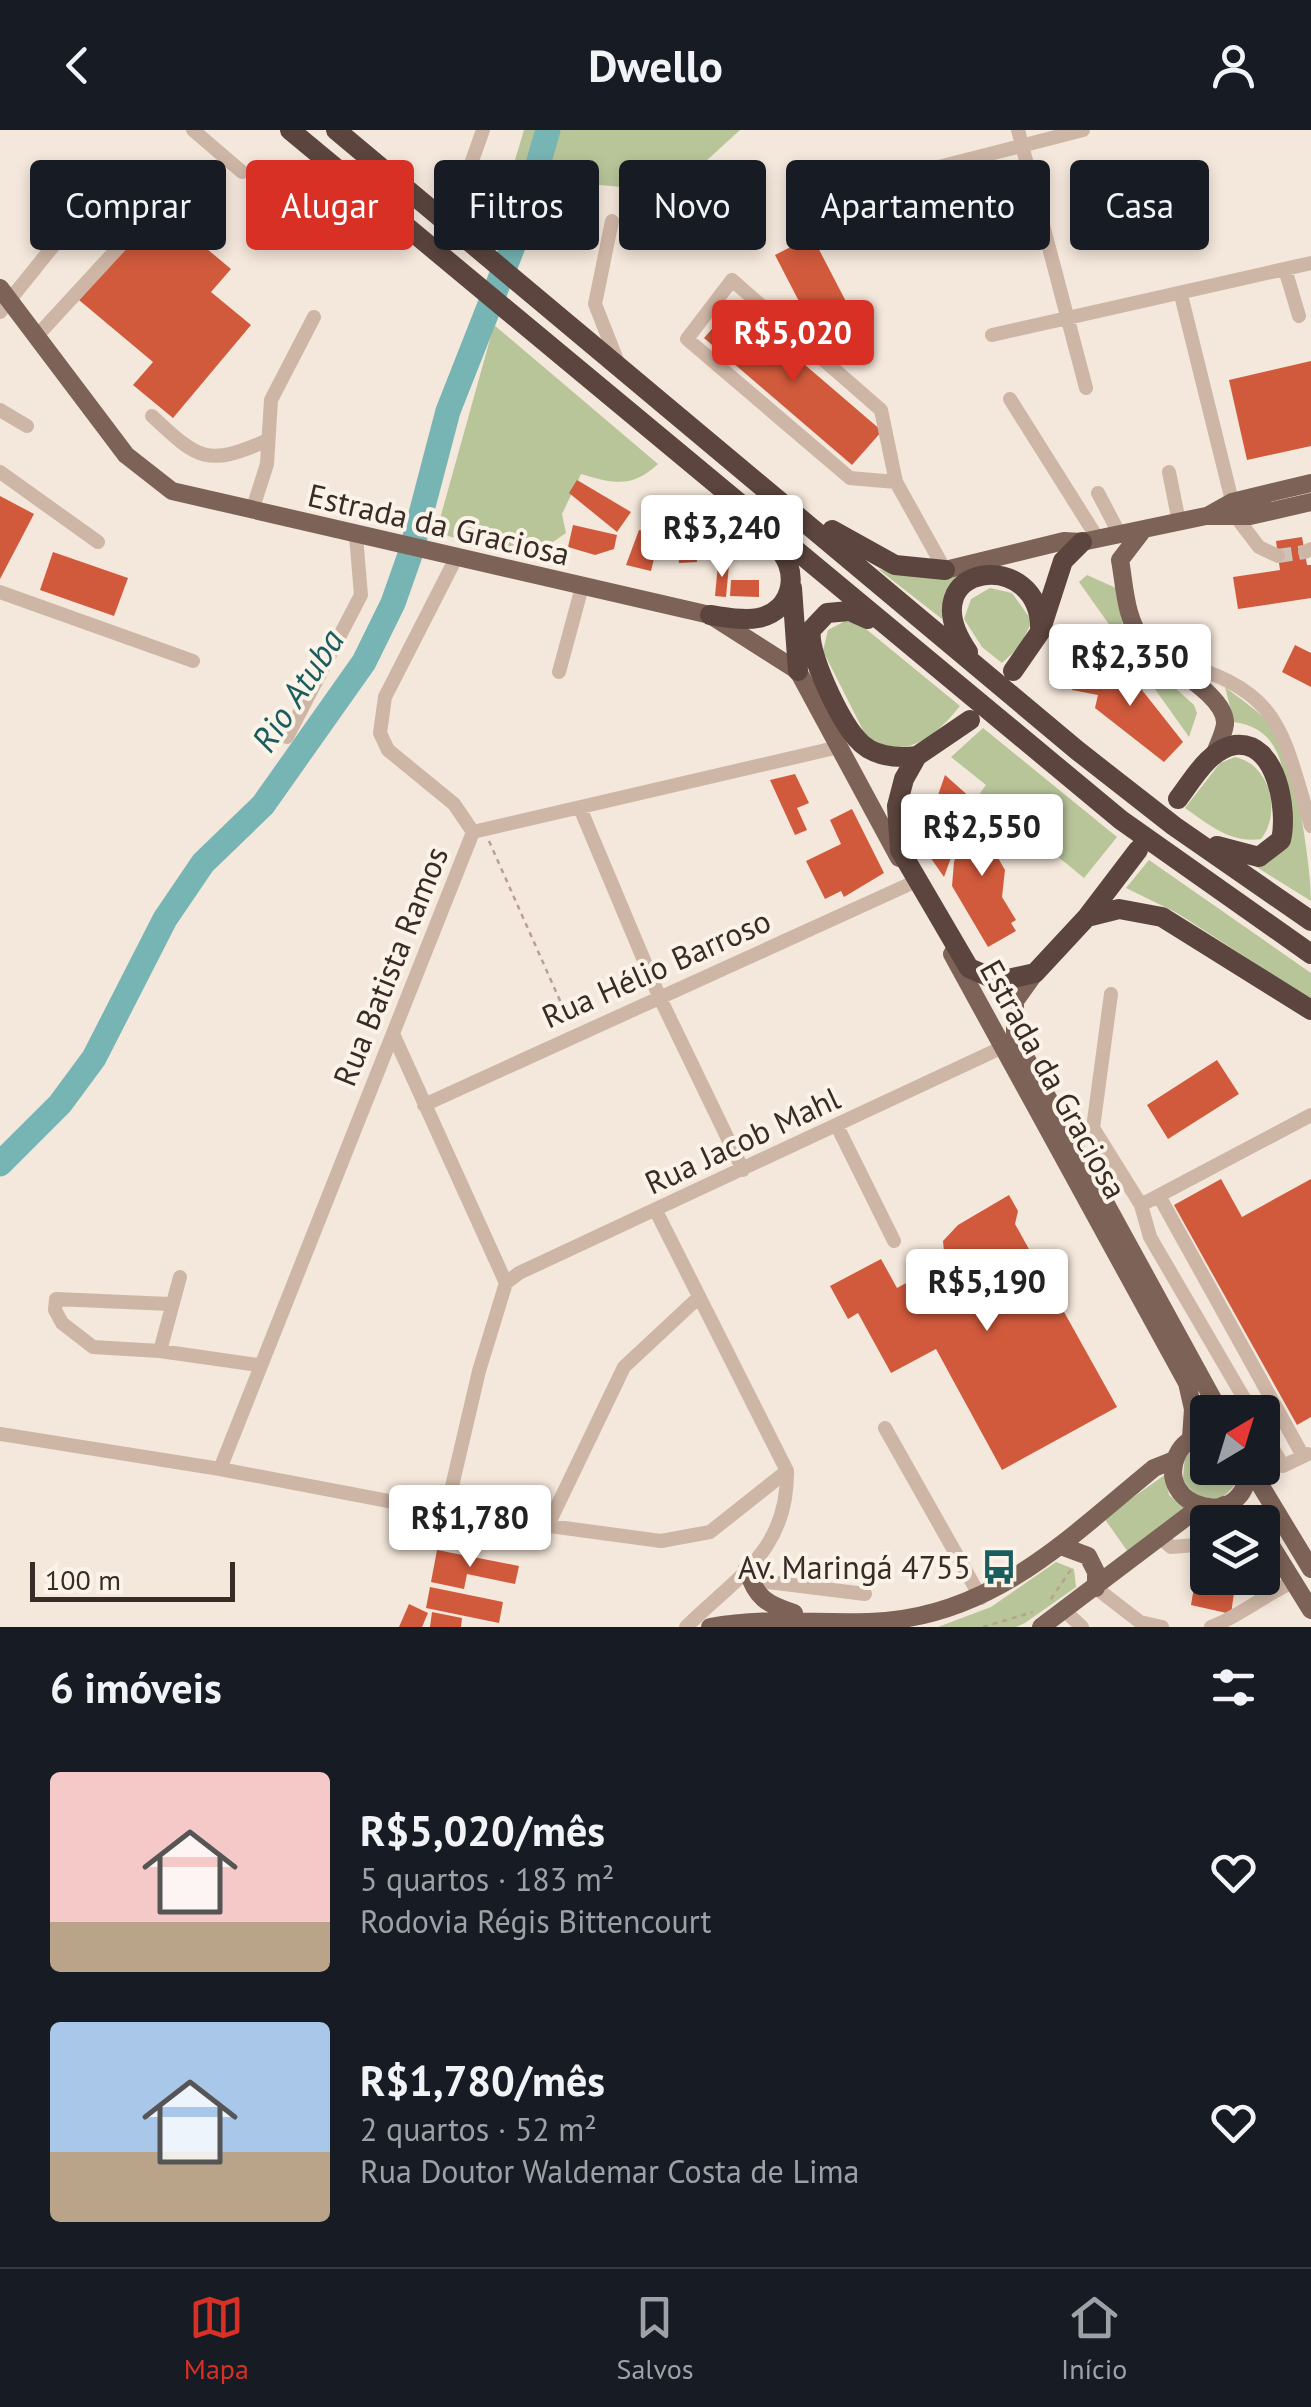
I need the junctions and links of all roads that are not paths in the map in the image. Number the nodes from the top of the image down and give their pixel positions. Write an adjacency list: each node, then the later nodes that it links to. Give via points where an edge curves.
1 (193, 130): 9 (street)
2 (290, 130): 23 (highway)
3 (336, 130): 22 (highway)
4 (483, 130): 7 (street)
5 (1083, 130): 6 (street)
6 (1019, 138): 8 (street); 19 (street)
7 (472, 160)
8 (956, 160)
9 (242, 172)
10 (612, 221): 22 (street, via 596,314)
11 (49, 250): 16 (street)
12 (116, 250): 21 (street)
13 (1311, 263): 14 (street)
14 (1285, 269): 15 (street); 17 (street)
15 (1181, 295): 19 (street); 36 (street)
16 (3, 300): 21 (main road, Estrada da Graciosa)
17 (1298, 316)
18 (314, 317): 29 (street, via 271,400)
19 (1064, 318): 20 (street); 24 (street)
20 (992, 335)
21 (36, 338): 37 (main road, Estrada da Graciosa, via 144,472 183,495)
22 (622, 370): 47 (highway, via 709,428 841,538 895,566); 59 (highway)
23 (604, 388): 48 (highway, via 675,463 786,554); 53 (highway)
24 (1086, 388)
25 (1010, 398): 42 (street)
26 (0, 410): 28 (street)
27 (152, 416): 29 (street, via 202,456 231,456)
28 (27, 426)
29 (268, 440): 37 (street)
30 (0, 472): 43 (street)
31 (1169, 472): 38 (street)
32 (896, 482): 32 (street, via 881,410 732,280 688,339 850,478); 47 (street)
33 (1311, 483): 36 (main road)
34 (1098, 492): 40 (street)
35 (1311, 502): 36 (main road)
36 (1234, 510): 38 (main road); 44 (street, via 1259,548)
37 (252, 512): 41 (main road, Estrada da Graciosa)
38 (1179, 522): 39 (main road)
39 (1143, 530): 40 (main road); 46 (main road)
40 (1120, 535): 42 (main road)
41 (356, 536): 45 (main road, Estrada da Graciosa); 61 (street, via 361,595)
42 (1090, 541): 46 (main road); 47 (main road, via 1064,541); 52 (highway, via 1063,561)
43 (98, 542)
44 (1278, 556)
45 (455, 560): 49 (main road, Estrada da Graciosa); 69 (street, via 386,698 380,732 388,750)
46 (1120, 560): 54 (main road, via 1132,623)
47 (945, 570)
48 (792, 581): 51 (highway, via 767,616); 58 (highway)
49 (582, 587): 51 (main road, Estrada da Graciosa); 57 (street)
50 (0, 592): 55 (street)
51 (710, 615): 58 (main road, Estrada da Graciosa)
52 (1040, 632): 56 (highway); 59 (highway, via 1038,605 1017,582 986,574 971,579 959,589 949,618)
53 (901, 639): 64 (highway, via 838,610 817,620 809,642 856,739 878,753); 75 (highway, via 1121,820)
54 (1157, 656): 63 (main road, via 1222,712); 68 (street, via 1228,680 1255,698 1281,727)
55 (193, 661)
56 (1014, 671)
57 (558, 672)
58 (798, 672): 62 (main road, Estrada da Graciosa)
59 (984, 673): 67 (highway)
60 (970, 720): 64 (highway)
61 (286, 738)
62 (839, 747): 66 (street, Rua Batista Ramos); 71 (main road, Estrada da Graciosa)
63 (1214, 754): 65 (highway); 67 (highway, via 1235,745 1254,748 1268,761 1281,802 1281,840 1268,854 1250,858)
64 (917, 756): 73 (highway, via 897,806 900,850)
65 (1178, 798)
66 (580, 808): 69 (street, Rua Batista Ramos); 78 (street)
67 (1174, 826): 74 (highway)
68 (1311, 826)
69 (479, 831): 80 (street, Rua Batista Ramos)
70 (1138, 850): 72 (highway)
71 (912, 883): 73 (main road, Estrada da Graciosa); 78 (street, Rua Hélio Barroso)
72 (1087, 917): 76 (highway); 79 (highway, via 1119,909 1162,917)
73 (940, 922): 76 (highway, via 976,973 1006,982); 81 (main road, Estrada da Graciosa)
74 (1311, 922)
75 (1311, 954)
76 (1035, 972): 86 (main road, Estrada da Graciosa, via 1016,1001 1013,1029)
77 (1111, 994): 85 (street)
78 (659, 996): 82 (street, Rua Hélio Barroso); 87 (street)
79 (1311, 1010)
80 (393, 1034): 82 (street); 97 (street, Rua Batista Ramos)
81 (1002, 1047): 84 (street, Rua Jacob Mahl); 100 (main road, Estrada da Graciosa)
82 (424, 1105): 93 (street)
83 (1311, 1116): 88 (street)
84 (837, 1126): 87 (street, Rua Jacob Mahl); 91 (street)
85 (1092, 1128): 86 (street); 89 (street)
86 (1070, 1139): 98 (main road, Estrada da Graciosa)
87 (743, 1170): 90 (street, Rua Jacob Mahl)
88 (1159, 1196): 89 (street); 104 (street)
89 (1141, 1206): 99 (street, via 1150,1237)
90 (656, 1210): 93 (street, Rua Jacob Mahl); 94 (street)
91 (894, 1241)
92 (180, 1277): 95 (street)
93 (506, 1283): 113 (street)
94 (698, 1298): 108 (street); 115 (street, via 624,1367)
95 (170, 1304): 96 (street); 96 (street, via 56,1299 62,1323 93,1348)
96 (160, 1350): 97 (street)
97 (258, 1365): 107 (street, Rua Batista Ramos)
98 (1211, 1395)
99 (1242, 1395)
100 (1190, 1396)
101 (885, 1428): 127 (street)
102 (0, 1434): 107 (street)
103 (1190, 1445): 105 (main road)
104 (1307, 1454): 106 (street, via 1283,1466)
105 (1174, 1460): 111 (main road, via 1176,1485); 118 (main road, via 1154,1468)
106 (1280, 1461)
107 (220, 1469): 113 (street)
108 (787, 1471): 115 (street, via 697,1538 661,1542); 120 (street, via 781,1528)
109 (1244, 1485): 112 (main road)
110 (1259, 1485): 121 (main road)
111 (1199, 1505)
112 (1225, 1505)
113 (446, 1512): 115 (street)
114 (1190, 1515): 116 (main road)
115 (549, 1523)
116 (1160, 1538): 117 (street, via 1171,1547); 123 (main road)
117 (1190, 1545)
118 (1061, 1546): 123 (main road, via 1084,1552 1095,1566); 127 (main road)
119 (1280, 1560): 122 (main road)
120 (747, 1569): 125 (street, via 768,1582); 131 (main road, via 754,1593); 132 (street)
121 (1311, 1569)
122 (1294, 1581): 124 (street); 128 (main road)
123 (1096, 1588): 129 (main road); 135 (street, via 1140,1622)
124 (1280, 1588)
125 (865, 1594)
126 (1266, 1595): 136 (street)
127 (981, 1598): 131 (main road, via 936,1614)
128 (1311, 1610)
129 (1065, 1611): 130 (main road); 134 (street)
130 (1038, 1618)
131 (806, 1623): 133 (main road, via 756,1618)
132 (686, 1627)
133 (710, 1627)
134 (1082, 1627)
135 (1162, 1627)
136 (1212, 1627)

